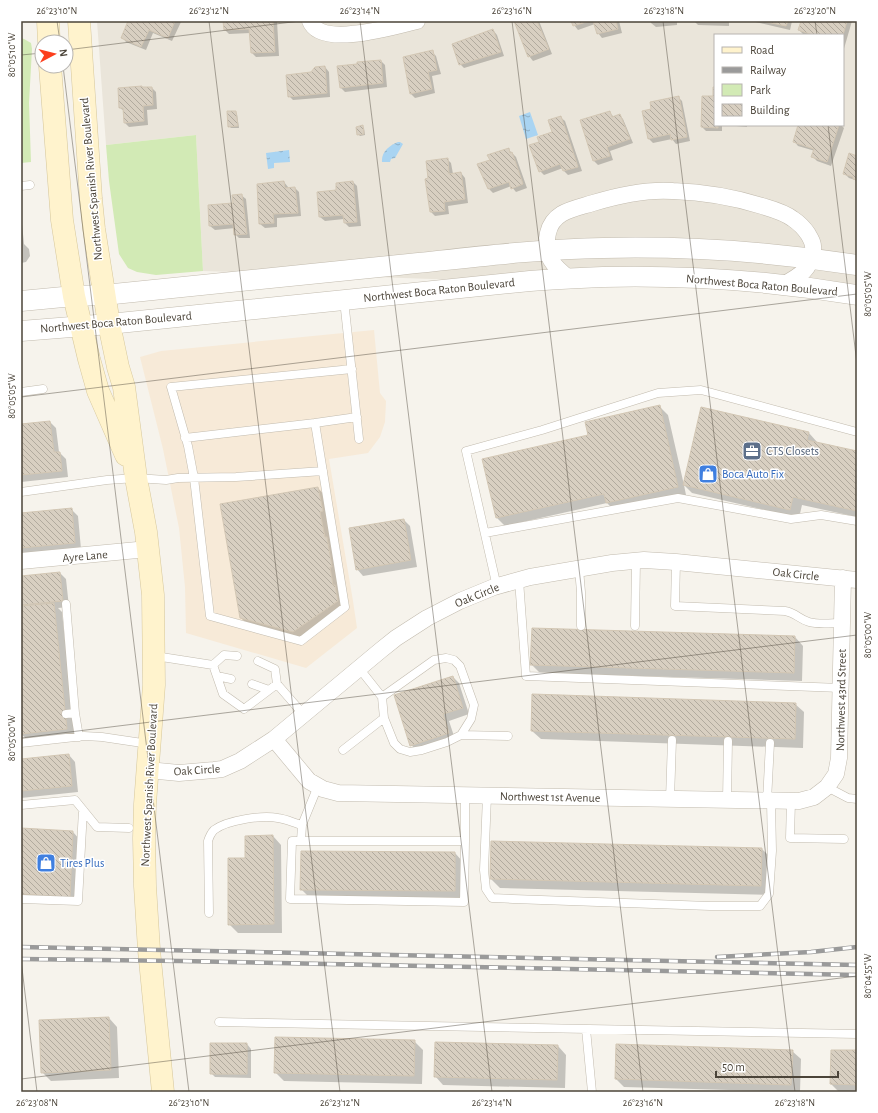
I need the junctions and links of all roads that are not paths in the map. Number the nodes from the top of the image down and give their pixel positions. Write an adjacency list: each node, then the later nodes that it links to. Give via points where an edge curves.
1 (48, 21): 5 (main road)
2 (79, 21): 14 (main road, Northwest Spanish River Boulevard, via 91,199)
3 (310, 21): 4 (street, via 312,26 321,31 359,34)
4 (417, 21)
5 (49, 34)
6 (51, 74): 16 (main road, Northwest Spanish River Boulevard, via 62,220)
7 (30, 185): 8 (lane)
8 (21, 186)
9 (547, 250): 10 (street, via 678,248); 10 (street, via 549,231 559,215 630,194 671,190 745,201 792,218 804,227 812,241); 12 (street, via 557,269); 14 (street)
10 (812, 258): 11 (street); 13 (street, via 807,268)
11 (857, 264)
12 (570, 279): 13 (street, Northwest Boca Raton Boulevard, via 678,277); 17 (street, Northwest Boca Raton Boulevard)
13 (783, 285): 15 (street, Northwest Boca Raton Boulevard)
14 (104, 295): 16 (street); 19 (main road, Northwest Spanish River Boulevard)
15 (857, 295)
16 (74, 296): 18 (street); 20 (main road, Northwest Spanish River Boulevard)
17 (344, 300): 19 (street, Northwest Boca Raton Boulevard); 22 (lane)
18 (21, 301)
19 (109, 324): 20 (street, Northwest Boca Raton Boulevard); 31 (main road, Northwest Spanish River Boulevard, via 124,387)
20 (80, 326): 21 (street, Northwest Boca Raton Boulevard); 31 (main road, Northwest Spanish River Boulevard, via 98,391)
21 (21, 331)
22 (352, 368): 25 (lane); 28 (lane, via 171,387)
23 (43, 389): 24 (lane)
24 (21, 392)
25 (357, 417): 26 (lane); 29 (lane)
26 (315, 423): 28 (lane); 30 (lane)
27 (857, 432): 35 (lane, via 701,390 658,393 466,451)
28 (185, 438): 32 (lane)
29 (359, 439)
30 (323, 471): 32 (lane); 32 (lane, via 345,607 301,642 210,616)
31 (136, 478): 32 (lane); 33 (lane); 36 (main road, Northwest Spanish River Boulevard)
32 (194, 478)
33 (21, 492)
34 (857, 521): 35 (lane, via 821,516 791,519 678,498)
35 (485, 533): 43 (lane)
36 (148, 549): 37 (street, Ayre Lane); 48 (main road, Northwest Spanish River Boulevard, via 153,595)
37 (21, 561)
38 (636, 561): 39 (street, Oak Circle); 40 (street, Oak Circle); 47 (lane)
39 (676, 562): 41 (street, Oak Circle); 45 (lane, via 675,606 785,611 793,612 809,622)
40 (579, 569): 42 (street, Oak Circle); 46 (lane)
41 (850, 579): 45 (street, Northwest 43rd Street)
42 (519, 580): 43 (street, Oak Circle); 57 (lane, via 526,676)
43 (497, 586): 52 (street, Oak Circle, via 427,618 396,638)
44 (66, 604): 60 (lane)
45 (842, 623): 57 (street, Northwest 43rd Street)
46 (581, 626)
47 (635, 626)
48 (154, 656): 51 (lane); 72 (main road, Northwest Spanish River Boulevard)
49 (237, 656): 51 (lane, via 224,655)
50 (258, 661): 56 (lane, via 275,669)
51 (214, 665): 53 (lane)
52 (360, 668): 59 (lane); 62 (street, Oak Circle)
53 (217, 676): 54 (lane); 58 (lane, via 223,694 244,709)
54 (231, 679)
55 (252, 684): 58 (lane)
56 (278, 684): 58 (lane); 62 (lane)
57 (841, 688): 75 (street, Northwest 43rd Street, via 839,758)
58 (269, 690)
59 (382, 697): 63 (lane); 64 (lane, via 434,660 454,660 460,666 474,705 471,719)
60 (75, 713): 61 (lane); 66 (lane)
61 (66, 714)
62 (304, 715): 67 (street, Oak Circle)
63 (384, 718): 64 (lane, via 394,743 400,749 410,752 448,742); 73 (lane)
64 (462, 735): 65 (lane)
65 (508, 736)
66 (79, 737): 70 (lane); 72 (lane)
67 (274, 740): 74 (street, Oak Circle, via 222,769 186,772); 76 (street, Northwest 1st Avenue, via 309,781)
68 (672, 740): 80 (lane)
69 (728, 741): 81 (lane)
70 (21, 743)
71 (770, 743): 83 (lane)
72 (150, 744): 74 (main road, Northwest Spanish River Boulevard)
73 (343, 750)
74 (148, 770): 97 (main road, Northwest Spanish River Boulevard, via 144,838 145,886)
75 (836, 774): 77 (street, Northwest 1st Avenue)
76 (318, 786): 78 (street, Northwest 1st Avenue, via 338,793); 87 (lane)
77 (828, 787): 82 (lane); 84 (street, Northwest 1st Avenue, via 814,797)
78 (465, 795): 79 (street, Northwest 1st Avenue); 91 (lane)
79 (487, 796): 80 (street, Northwest 1st Avenue); 83 (lane, via 484,870 486,889 492,898 710,906 760,906 769,894 772,851)
80 (670, 799): 81 (street, Northwest 1st Avenue)
81 (727, 800): 83 (street, Northwest 1st Avenue)
82 (857, 800)
83 (769, 801): 84 (street, Northwest 1st Avenue)
84 (791, 801): 89 (lane, via 790,838)
85 (21, 805): 86 (lane, via 75,800)
86 (83, 810): 88 (lane, via 97,827); 92 (lane, via 78,901)
87 (302, 825): 90 (lane); 93 (lane, via 278,818 261,817 244,819 212,831 208,841)
88 (129, 828)
89 (844, 839)
90 (301, 840): 91 (lane); 91 (lane, via 292,841 290,899 464,902)
91 (465, 841)
92 (21, 898)
93 (209, 913)
94 (219, 1022): 95 (lane)
95 (586, 1029): 96 (lane); 98 (lane)
96 (857, 1034)
97 (163, 1092)
98 (592, 1092)

